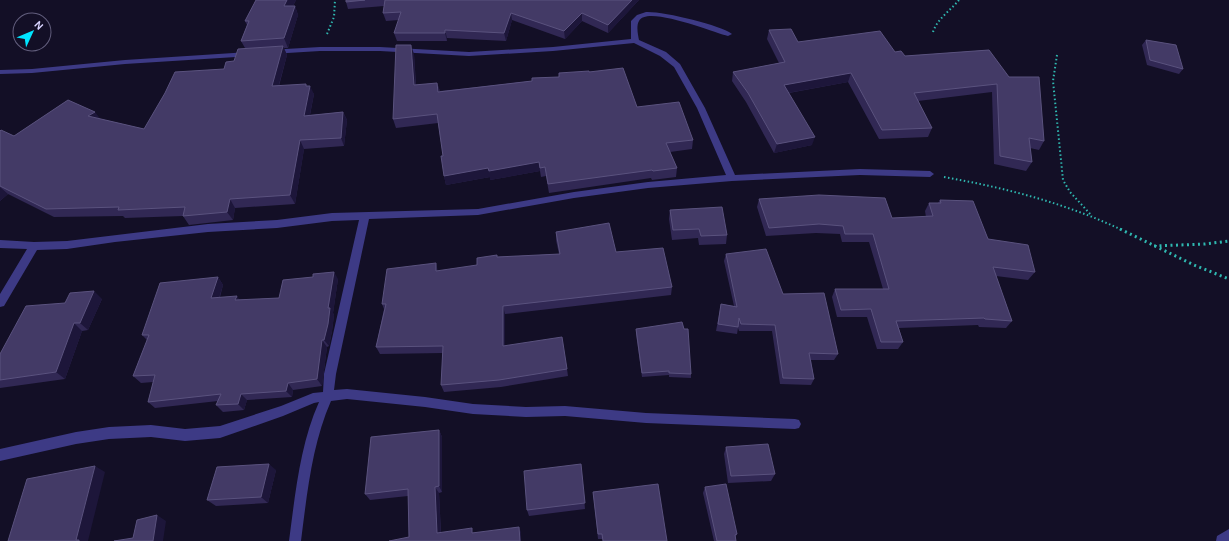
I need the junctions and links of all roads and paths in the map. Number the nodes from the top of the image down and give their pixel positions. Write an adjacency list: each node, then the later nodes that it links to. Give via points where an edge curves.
1 (335, 0): 6 (path, via 334,17)
2 (959, 0): 3 (path, via 952,10 939,20)
3 (932, 32)
4 (728, 34): 5 (street, via 678,19 645,14 635,20)
5 (635, 41): 6 (street, via 469,54 380,49); 10 (street, via 663,54 677,66 701,108)
6 (320, 49): 8 (street)
7 (1057, 55): 12 (path, via 1053,81 1063,180 1070,192)
8 (0, 72)
9 (930, 174): 10 (street, via 860,172); 12 (path, via 1056,202)
10 (732, 178): 11 (street, via 648,185 574,195 492,211)
11 (366, 216): 15 (street, via 208,228 67,245); 19 (street, via 330,374)
12 (1092, 216): 16 (path)
13 (1229, 241): 16 (path)
14 (0, 244): 15 (street)
15 (34, 246): 18 (street)
16 (1153, 246): 17 (path)
17 (1229, 279)
18 (0, 303)
19 (328, 396): 20 (street, via 347,394 526,412 565,411 646,418); 21 (street, via 313,398 220,432 185,435 151,431 109,433); 23 (street, via 316,422 301,495)
20 (795, 424)
21 (0, 455)
22 (1229, 535): 24 (street)
23 (295, 541)
24 (1222, 541)

